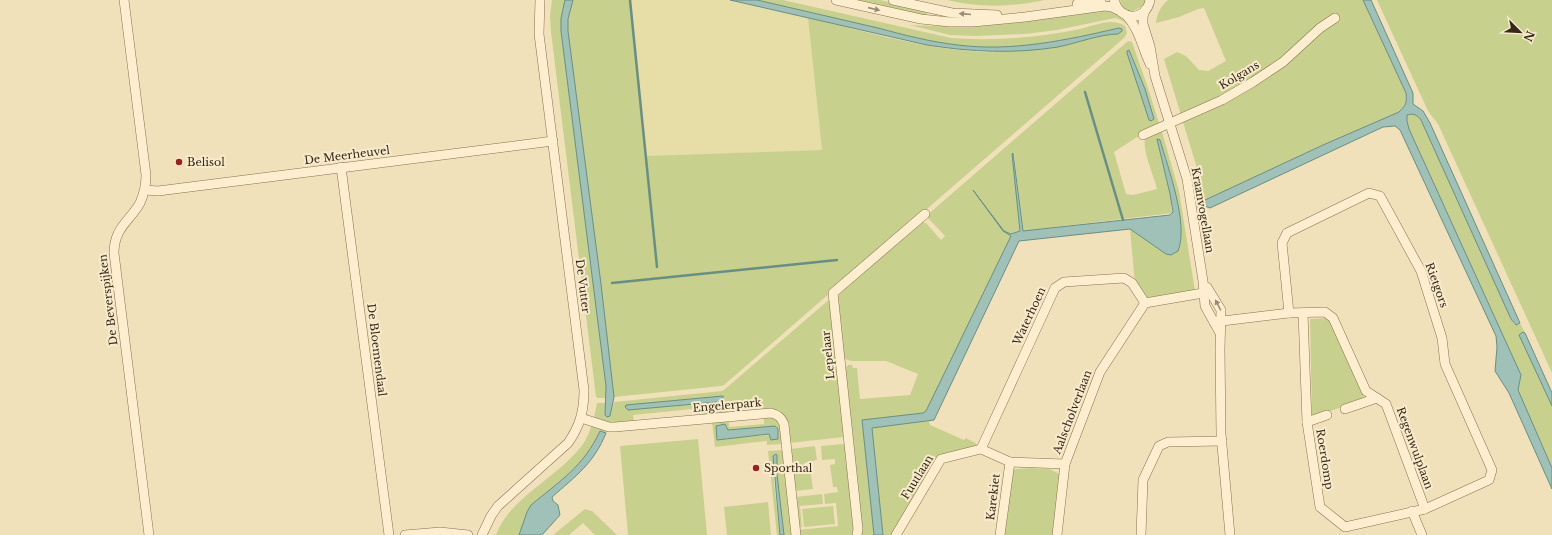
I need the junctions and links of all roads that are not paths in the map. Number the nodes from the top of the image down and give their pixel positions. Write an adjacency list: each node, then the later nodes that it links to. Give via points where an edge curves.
1 (124, 0): 16 (street, De Beverspijken, via 146,175)
2 (836, 0): 9 (street, one-way to 9, via 921,19 950,22 1026,17 1105,6)
3 (893, 0): 4 (street, one-way to 3, via 1024,13 995,15 952,13)
4 (1101, 0)
5 (1114, 0): 9 (street, Kraanvogellaan)
6 (540, 1): 14 (street, De Vutter, via 540,34)
7 (1150, 1): 8 (street)
8 (1145, 10): 9 (street, via 1135,16); 11 (street, Kraanvogellaan, via 1143,24)
9 (1122, 13): 11 (street, Kraanvogellaan, via 1136,26 1142,48)
10 (1335, 18): 12 (street, Kolgans, via 1320,28 1283,62 1253,82 1222,100)
11 (1155, 76): 12 (street, Kraanvogellaan)
12 (1170, 124): 13 (street, Kolgans); 18 (street, Kraanvogellaan, via 1187,179 1203,281)
13 (1143, 135)
14 (553, 141): 15 (street, De Meerheuvel); 26 (street, De Vutter, via 584,390)
15 (341, 167): 16 (street, De Meerheuvel, via 158,191); 35 (street, De Bloemendaal)
16 (145, 190): 34 (street, De Beverspijken, via 139,204 118,232 114,241 114,252)
17 (925, 214): 40 (street, Lepelaar, via 833,294 858,529)
18 (1207, 292): 19 (street); 22 (street, Kraanvogellaan, via 1205,306)
19 (1145, 304): 29 (street, Waterhoen, via 1132,283 1124,278 1064,282 1055,288); 31 (street, Aalscholverlaan, via 1100,372)
20 (1289, 313): 21 (street, Regenwulplaan); 22 (street, Regenwulplaan); 32 (street, Rietgors, via 1282,243 1287,233 1369,193 1380,196 1421,271 1442,338 1445,364 1492,470 1489,480)
21 (1303, 313): 23 (street, Regenwulplaan, via 1325,312 1333,318 1366,391); 27 (street, Roerdomp)
22 (1218, 322): 28 (street, Kraanvogellaan)
23 (1377, 398): 24 (street); 32 (street, Regenwulplaan, via 1386,404)
24 (1345, 409)
25 (1327, 415): 27 (street)
26 (581, 418): 38 (street, De Vutter, via 574,434 562,450 498,506); 39 (street, Engelerpark, via 615,427 771,413 778,415 784,424)
27 (1307, 422): 33 (street, Roerdomp, via 1320,507 1345,527)
28 (1222, 441): 44 (street, via 1168,442 1159,446 1143,480); 45 (street, Kraanvogellaan)
29 (981, 449): 30 (street); 41 (street, Fuutlaan, via 941,459)
30 (1010, 462): 31 (street); 42 (street, Karekiet)
31 (1065, 464): 43 (street, Aalscholverlaan)
32 (1425, 509): 33 (street, Rietgors)
33 (1412, 511): 46 (street)
34 (149, 535)
35 (389, 535)
36 (405, 535): 37 (street, via 440,532)
37 (468, 535)
38 (482, 535)
39 (796, 535)
40 (856, 535)
41 (896, 535)
42 (1000, 535)
43 (1057, 535)
44 (1141, 535)
45 (1230, 535)
46 (1422, 535)

